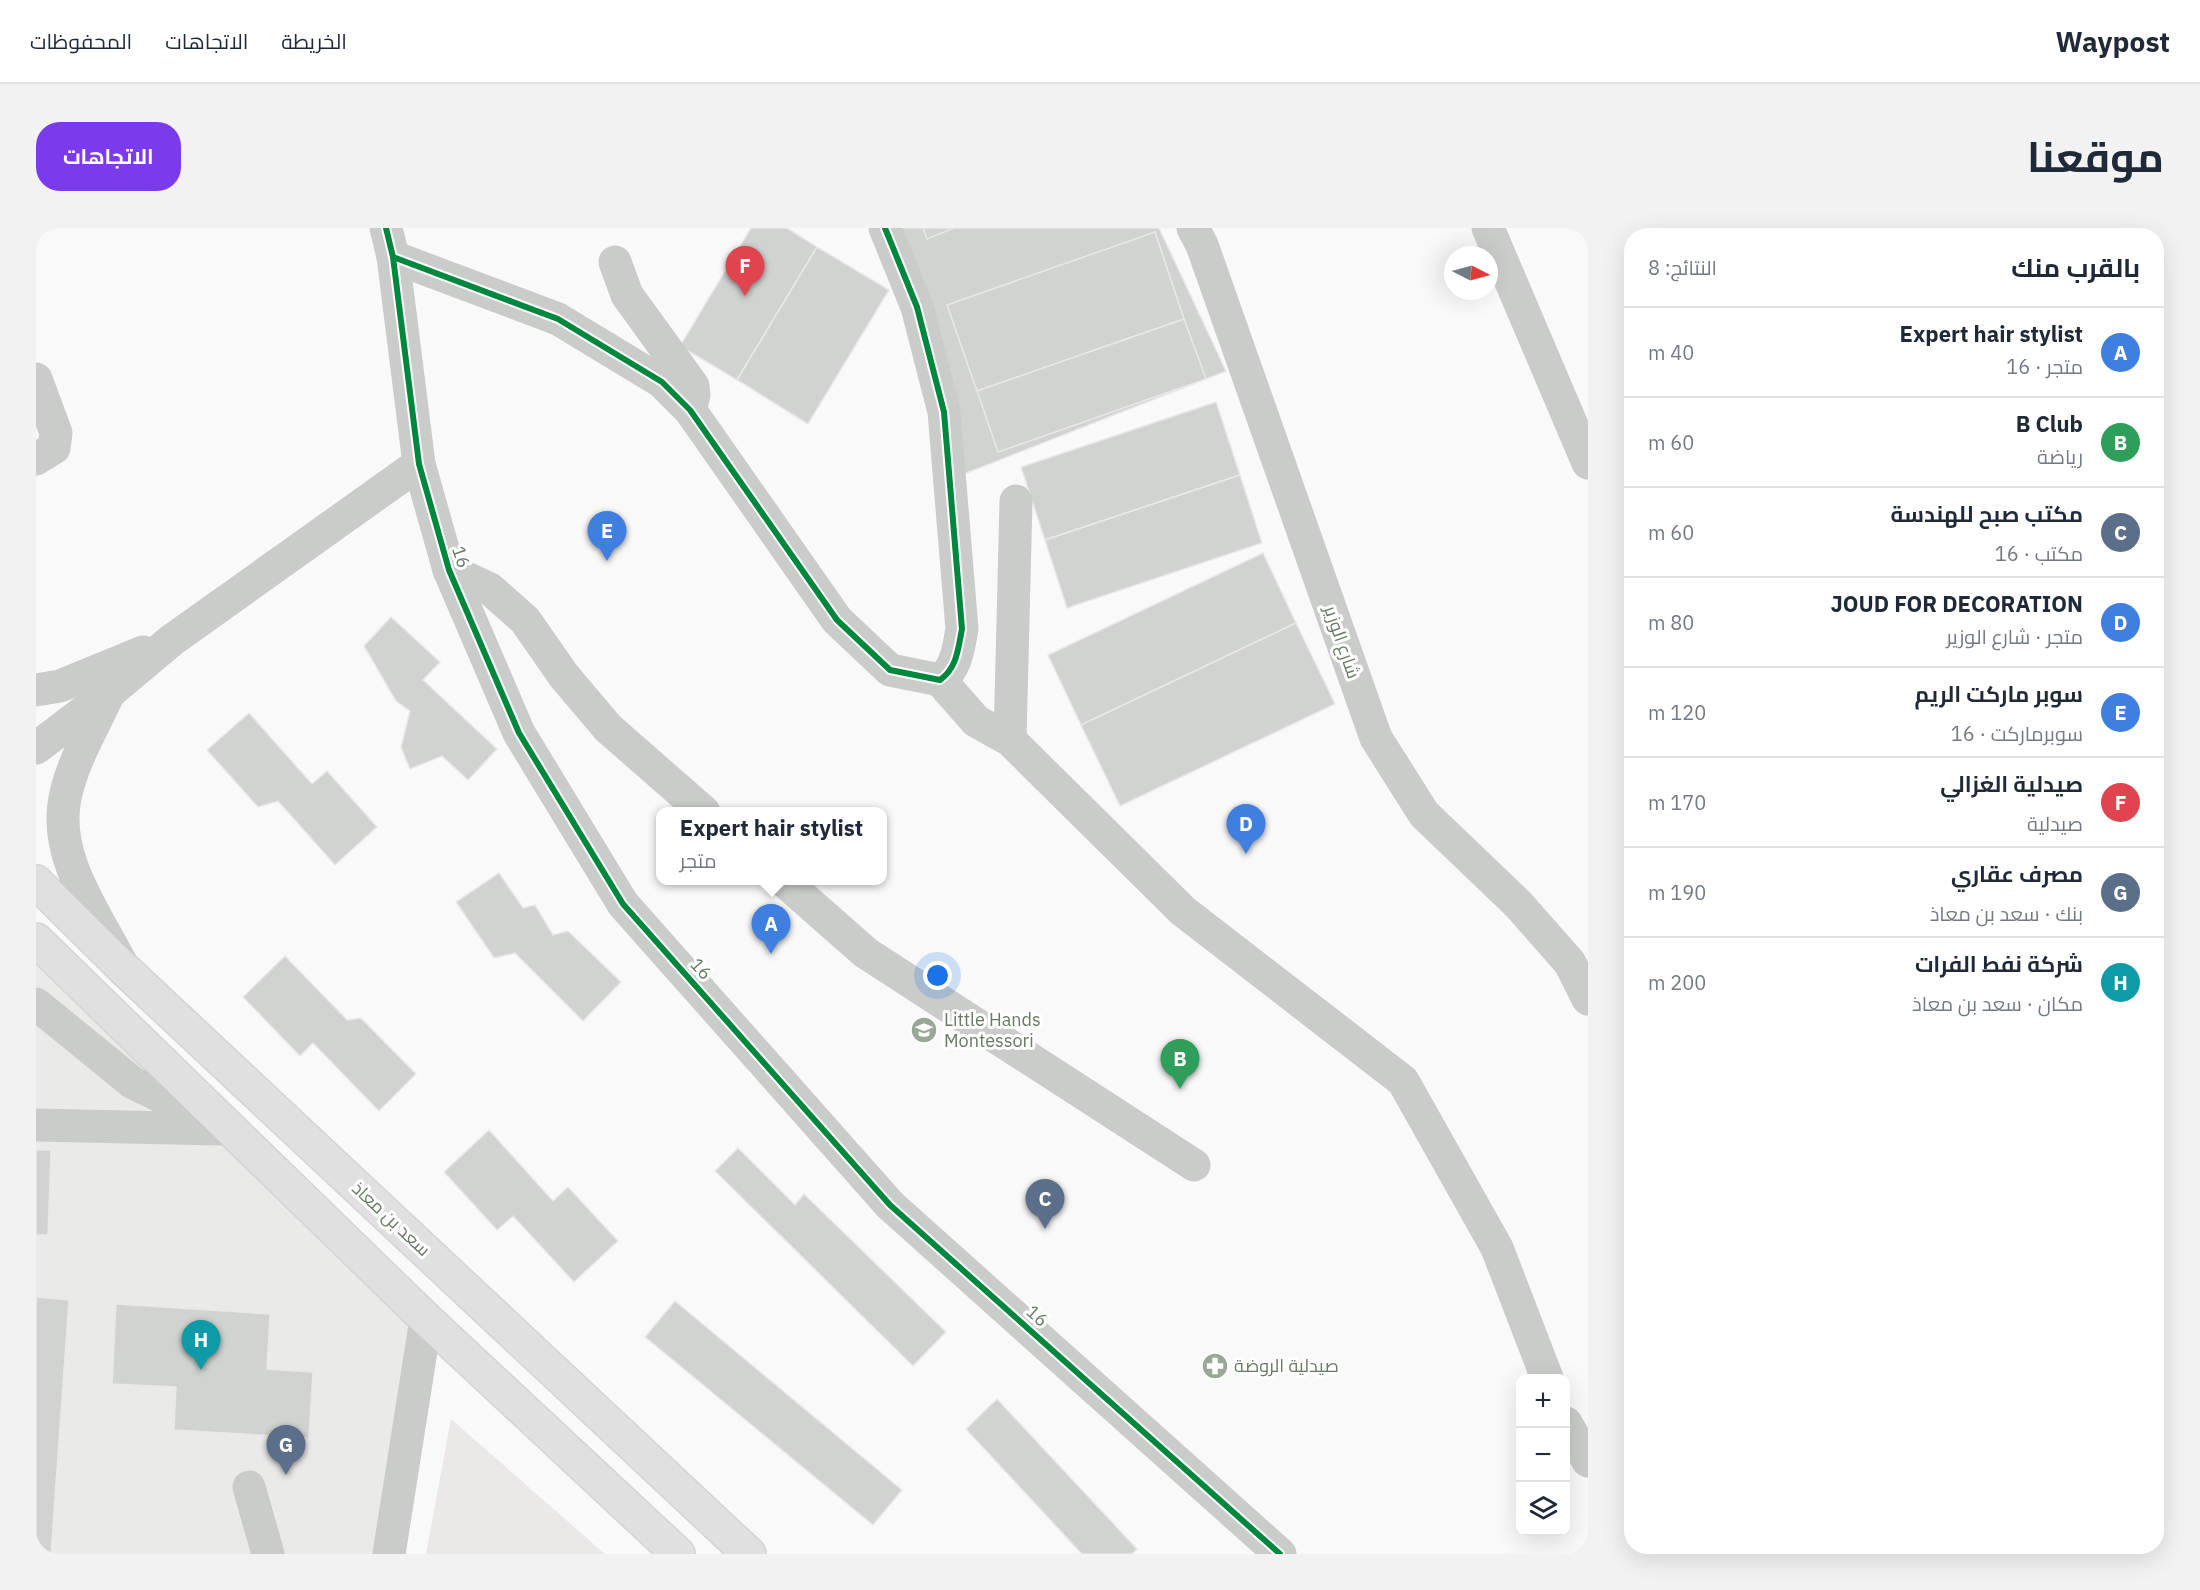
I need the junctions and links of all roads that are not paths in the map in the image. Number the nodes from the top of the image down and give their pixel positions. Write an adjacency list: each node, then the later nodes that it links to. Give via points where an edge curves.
1 (885, 228): 14 (street, via 917,307 944,412 962,629 950,673)
2 (1193, 228): 24 (street, شارع الوزير, via 1376,738 1424,814 1518,904 1569,963)
3 (1488, 228): 9 (street)
4 (389, 242): 7 (street, via 558,319 662,382); 10 (street, 16)
5 (615, 262): 7 (street, via 627,296 693,386)
6 (36, 379): 8 (street, via 56,433 54,448)
7 (690, 410): 14 (street, via 837,620 890,670)
8 (36, 459)
9 (1588, 463)
10 (419, 464): 12 (street, 16); 13 (street)
11 (1016, 501): 17 (street)
12 (449, 570): 19 (street, via 490,589 525,620 564,676 608,728); 38 (street, 16, via 519,733 623,904 890,1205)
13 (172, 640): 15 (street, via 60,686); 16 (street)
14 (940, 680): 17 (street, via 976,721)
15 (36, 690)
16 (110, 692): 18 (street); 23 (street, via 73,773 65,798 63,825 67,852 77,877)
17 (1010, 740): 30 (street, via 1183,911 1403,1081 1497,1248)
18 (36, 748)
19 (698, 807)
20 (36, 882): 23 (main road, سعد بن معاذ)
21 (789, 885): 28 (street, via 866,953)
22 (36, 940): 27 (main road)
23 (123, 968): 37 (main road, سعد بن معاذ)
24 (1588, 999)
25 (36, 1004): 27 (street, via 133,1083)
26 (36, 1125): 27 (street)
27 (228, 1129): 29 (main road)
28 (1194, 1165)
29 (426, 1319): 35 (street); 36 (main road)
30 (1545, 1374)
31 (1569, 1428): 32 (street)
32 (1588, 1461)
33 (249, 1487): 34 (street)
34 (268, 1554)
35 (389, 1554)
36 (678, 1554)
37 (749, 1554)
38 (1280, 1554)

